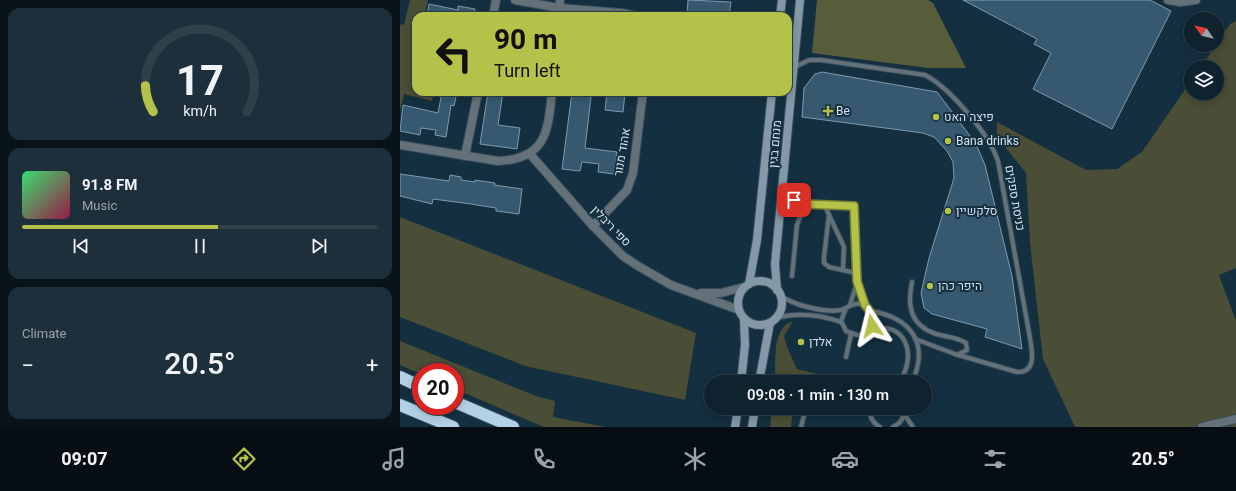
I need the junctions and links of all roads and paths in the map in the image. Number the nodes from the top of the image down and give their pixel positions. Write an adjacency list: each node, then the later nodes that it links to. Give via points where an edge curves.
1 (496, 0): 8 (street)
2 (515, 0): 7 (street)
3 (782, 0): 10 (main road)
4 (800, 0): 11 (main road, מנחם בגין)
5 (1168, 0): 6 (street)
6 (1196, 0)
7 (559, 8): 9 (street)
8 (494, 12)
9 (609, 12)
10 (780, 12)
11 (793, 71): 12 (main road, מנחם בגין); 46 (lane, כניסת ספקים, via 796,65 809,60 821,60 925,75 952,96 993,147 998,161 1032,362 1030,368 1017,372)
12 (792, 83)
13 (477, 96): 20 (street)
14 (552, 96): 19 (street, via 544,138)
15 (643, 96): 26 (street, אהוד מנור, via 633,173 627,190)
16 (772, 96): 32 (main road, מנחם בגין, via 756,240)
17 (791, 96): 21 (main road, מנחם בגין)
18 (400, 145): 20 (street)
19 (530, 154): 20 (street, via 514,160 498,161); 26 (street, ספי ריבלין)
20 (465, 156)
21 (784, 176): 22 (lane, via 786,191 794,200); 25 (main road, מנחם בגין)
22 (805, 204): 23 (lane); 25 (lane, via 793,206); 29 (lane, via 797,226)
23 (824, 204): 24 (lane); 28 (lane, via 854,206)
24 (829, 215): 27 (lane, via 844,247); 27 (lane, via 824,263 829,267)
25 (779, 217): 34 (main road, מנחם בגין, via 775,264)
26 (594, 226): 33 (street, ספי ריבלין, via 623,256 671,285)
27 (843, 270): 28 (lane)
28 (856, 273): 30 (lane)
29 (792, 276)
30 (857, 281): 35 (lane); 36 (lane)
31 (912, 282): 46 (lane, via 908,297 914,318 928,330 966,343 968,347 965,352)
32 (747, 286): 33 (street, ספי ריבלין, via 722,293); 34 (main road, via 755,282 765,282); 38 (main road, via 738,300)
33 (692, 292): 38 (street, ספי ריבלין)
34 (779, 293): 37 (lane, via 790,302 801,306 835,310); 41 (main road, via 782,306)
35 (850, 305): 36 (lane); 37 (lane)
36 (865, 305): 39 (lane)
37 (846, 308): 42 (lane)
38 (739, 310): 40 (main road)
39 (871, 311): 43 (lane, via 873,320); 45 (lane, via 896,318)
40 (744, 320): 41 (main road, via 756,325); 48 (main road)
41 (773, 320): 42 (lane, via 801,315); 49 (main road)
42 (841, 322): 44 (lane)
43 (869, 330): 44 (lane, via 860,335); 50 (lane, via 881,327 891,329 906,343 909,351 908,367)
44 (851, 334): 47 (lane)
45 (916, 339): 46 (lane, כניסת ספקים); 51 (lane, via 920,362)
46 (955, 354)
47 (846, 357)
48 (742, 375)
49 (761, 375)
50 (903, 375)
51 (915, 375)
52 (400, 377): 53 (highway)
53 (412, 382)
54 (400, 405): 63 (highway)
55 (464, 406): 64 (highway)
56 (737, 415): 65 (main road)
57 (754, 415): 66 (main road)
58 (804, 415): 67 (lane)
59 (870, 415): 68 (lane, via 873,422)
60 (904, 415): 69 (lane)
61 (905, 415): 70 (lane)
62 (1236, 419): 71 (street)
63 (453, 427)
64 (513, 427)
65 (735, 427)
66 (752, 427)
67 (801, 427)
68 (880, 427)
69 (893, 427)
70 (913, 427)
71 (1202, 427)

